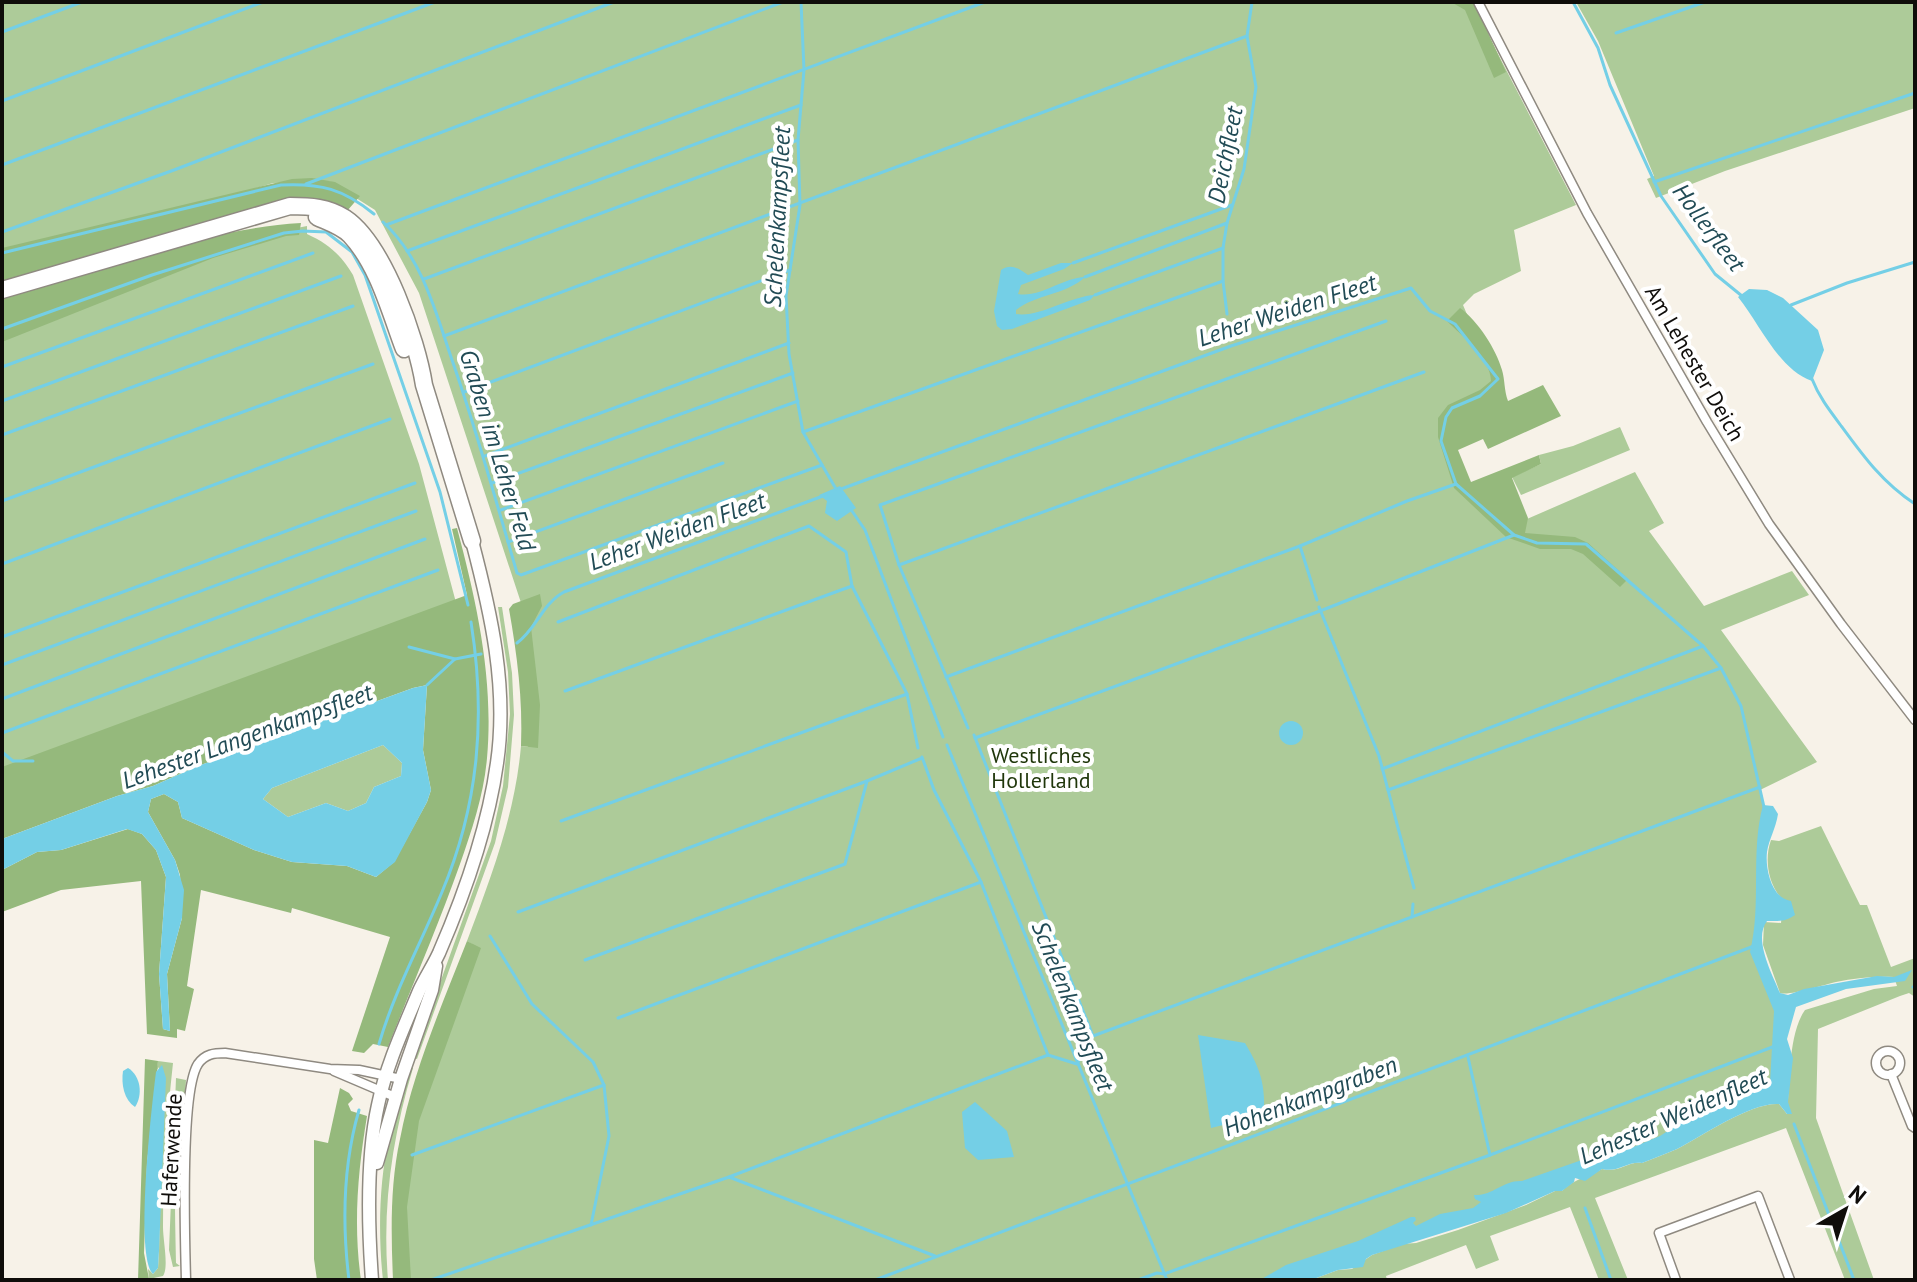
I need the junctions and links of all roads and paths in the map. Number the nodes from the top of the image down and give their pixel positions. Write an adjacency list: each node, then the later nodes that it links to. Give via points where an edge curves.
1 (1478, 2): 4 (street, Am Lehester Deich, via 1587,213 1769,524)
2 (2, 290): 3 (highway, via 290,206 343,216 372,246 395,294 421,363)
3 (472, 541): 5 (main road, via 495,644 498,760 479,846)
4 (1915, 720)
5 (438, 955): 8 (main road); 9 (main road, via 432,990)
6 (330, 1069): 8 (street, Haferwende); 10 (street, Haferwende); 14 (street, Haferwende, via 225,1053 210,1053 199,1062 188,1116)
7 (1891, 1074): 12 (street)
8 (387, 1075): 9 (street, Haferwende); 10 (main road)
9 (401, 1079): 11 (main road)
10 (381, 1092): 11 (street, Haferwende); 13 (main road)
11 (395, 1097): 13 (main road)
12 (1915, 1128)
13 (371, 1187): 15 (main road)
14 (186, 1280)
15 (372, 1280)
16 (1676, 1280): 17 (street, via 1659,1233 1758,1196)
17 (1790, 1280)

